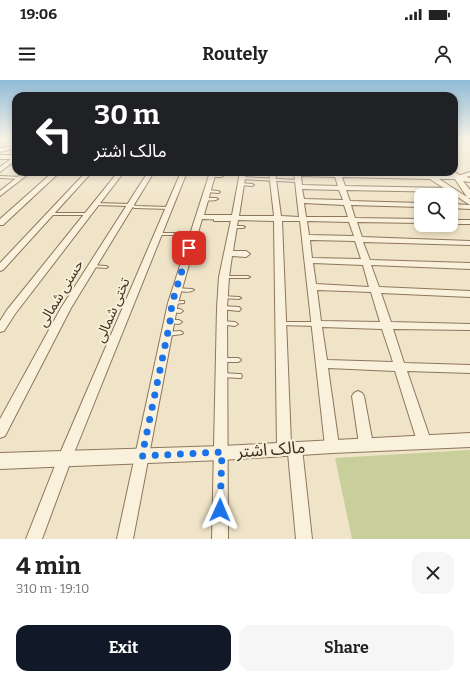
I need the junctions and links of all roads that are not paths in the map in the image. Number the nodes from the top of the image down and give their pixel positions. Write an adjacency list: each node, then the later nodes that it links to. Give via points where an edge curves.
1 (12, 160): 2 (street)
2 (0, 170)
3 (470, 174): 4 (street)
4 (458, 175)
5 (23, 176): 21 (street)
6 (52, 176): 53 (street)
7 (85, 176): 43 (street)
8 (117, 176): 37 (street)
9 (148, 176): 38 (street, حسنی شمالی)
10 (182, 176): 42 (street, تختی شمالی)
11 (215, 176): 30 (street)
12 (272, 176): 24 (street)
13 (314, 176): 22 (street)
14 (338, 176): 26 (street)
15 (407, 176): 20 (street)
16 (442, 176): 20 (street)
17 (456, 176): 32 (street)
18 (458, 176): 25 (street)
19 (0, 177): 21 (lane)
20 (430, 177): 27 (street)
21 (20, 178): 29 (street)
22 (298, 178): 24 (lane); 26 (street); 34 (street)
23 (244, 180): 24 (lane); 54 (street)
24 (273, 180): 46 (street)
25 (470, 180)
26 (342, 188): 28 (street); 35 (street)
27 (447, 188)
28 (414, 189)
29 (0, 194)
30 (210, 194): 33 (lane); 45 (street)
31 (458, 195): 36 (street)
32 (470, 196)
33 (216, 199)
34 (300, 201): 35 (street); 47 (street)
35 (346, 203): 39 (street); 48 (street)
36 (470, 203)
37 (96, 204): 38 (lane); 44 (street)
38 (130, 205): 42 (lane, via 135,208); 64 (street, حسنی شمالی)
39 (414, 205)
40 (458, 206): 41 (street)
41 (470, 207)
42 (169, 208): 55 (street, تختی شمالی)
43 (50, 214): 44 (lane); 67 (street)
44 (87, 214): 85 (street)
45 (198, 218): 54 (street); 56 (street)
46 (278, 218): 47 (street); 54 (street); 81 (street)
47 (303, 218): 48 (street); 57 (street)
48 (352, 219): 50 (street); 58 (street)
49 (215, 220): 54 (lane)
50 (414, 221)
51 (458, 222): 52 (street)
52 (470, 222)
53 (0, 223)
54 (237, 223): 60 (street)
55 (159, 234): 56 (lane); 104 (street, تختی شمالی)
56 (194, 234): 71 (street)
57 (305, 237): 58 (street); 62 (street)
58 (358, 240): 59 (street); 63 (street)
59 (470, 243)
60 (229, 253): 61 (street); 68 (street)
61 (246, 254)
62 (308, 260): 63 (street); 70 (street)
63 (366, 262): 65 (street); 73 (street)
64 (92, 266): 66 (lane); 96 (street, حسنی شمالی, via 66,308)
65 (470, 266)
66 (106, 267)
67 (0, 268)
68 (224, 277): 69 (lane); 75 (street)
69 (248, 277)
70 (312, 287): 73 (street); 82 (street)
71 (177, 289): 72 (lane); 87 (street, via 175,322)
72 (192, 290)
73 (375, 291): 74 (street); 83 (street)
74 (470, 294)
75 (223, 297): 76 (lane); 77 (street)
76 (239, 298)
77 (222, 308): 78 (lane); 79 (street)
78 (239, 309)
79 (221, 323): 80 (lane); 88 (street)
80 (235, 324)
81 (281, 324): 82 (lane); 101 (street)
82 (316, 324): 83 (street); 90 (street)
83 (386, 326): 84 (street); 91 (street)
84 (470, 327)
85 (0, 329)
86 (180, 333): 87 (lane)
87 (167, 334): 103 (street)
88 (221, 360): 89 (lane); 93 (street)
89 (238, 360)
90 (322, 364): 91 (street); 100 (street)
91 (400, 367): 92 (street); 98 (street)
92 (470, 369)
93 (221, 376): 94 (lane); 102 (street)
94 (239, 376)
95 (358, 396): 99 (street)
96 (0, 432)
97 (470, 440): 98 (street, مالک اشتر)
98 (424, 441): 99 (street, مالک اشتر)
99 (366, 444): 100 (street, مالک اشتر)
100 (332, 446): 101 (street, مالک اشتر)
101 (290, 448): 102 (street, مالک اشتر); 109 (street)
102 (222, 452): 103 (street, مالک اشتر); 108 (street)
103 (142, 456): 104 (street, مالک اشتر); 107 (street)
104 (65, 458): 105 (street, مالک اشتر); 106 (street, تختی شمالی)
105 (0, 461)
106 (34, 539)
107 (125, 539)
108 (220, 539)
109 (304, 539)

